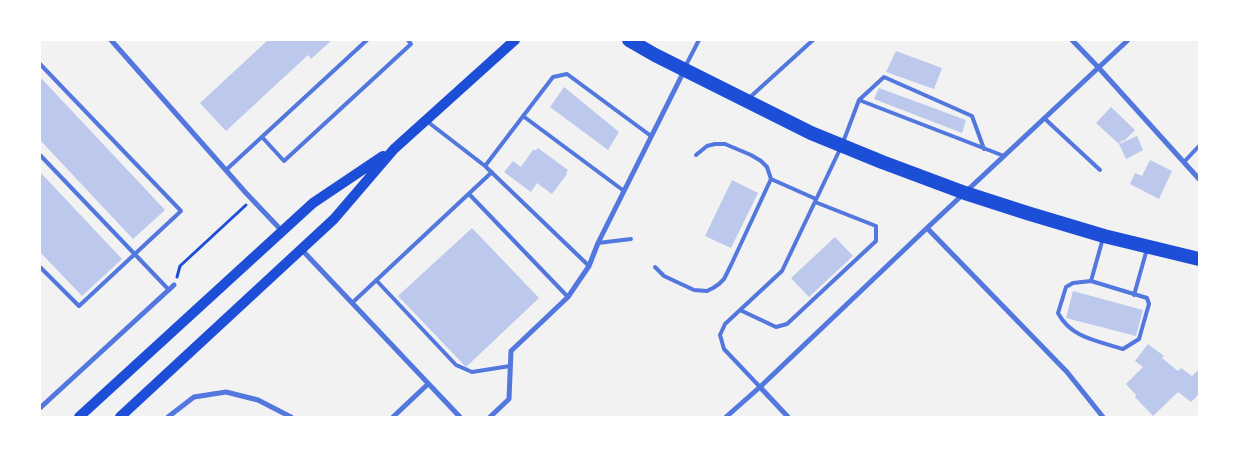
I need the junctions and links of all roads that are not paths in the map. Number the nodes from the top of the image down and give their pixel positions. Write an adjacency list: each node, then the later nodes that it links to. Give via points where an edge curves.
1 (111, 40): 31 (street)
2 (367, 40): 21 (lane)
3 (408, 40): 21 (lane, via 411,44 284,161)
4 (515, 40): 19 (main road)
5 (629, 40): 11 (highway)
6 (646, 40): 11 (highway)
7 (699, 40): 14 (lane)
8 (813, 40): 15 (lane)
9 (1072, 40): 13 (street)
10 (1128, 40): 13 (street)
11 (655, 54): 14 (highway)
12 (40, 64): 47 (lane, via 181,211)
13 (1098, 67): 18 (street); 29 (street)
14 (684, 70): 15 (highway); 20 (street)
15 (746, 100): 22 (highway)
16 (860, 100): 22 (lane); 25 (lane); 25 (lane, via 884,78 972,116)
17 (523, 116): 20 (lane, via 553,77 567,74); 30 (lane); 36 (lane)
18 (1044, 118): 28 (street); 32 (lane)
19 (426, 120): 24 (main road); 30 (lane)
20 (651, 136): 36 (street)
21 (262, 137): 31 (lane)
22 (842, 145): 37 (highway); 39 (lane)
23 (1199, 146): 29 (lane)
24 (394, 149): 41 (main road, via 312,203); 46 (main road, via 334,219)
25 (984, 149): 28 (lane)
26 (40, 155): 47 (lane)
27 (696, 155): 34 (lane, via 707,146 725,144 761,161)
28 (1004, 156): 37 (street)
29 (1184, 162): 35 (street)
30 (485, 166): 33 (lane)
31 (226, 170): 41 (street)
32 (1100, 170)
33 (492, 172): 38 (lane); 50 (lane)
34 (771, 179): 39 (lane); 51 (lane, via 719,284 707,291 694,290 664,276)
35 (1199, 179)
36 (624, 191): 44 (street)
37 (965, 193): 40 (street); 42 (highway)
38 (469, 194): 52 (lane); 57 (lane)
39 (816, 200): 59 (lane, via 782,271); 59 (lane, via 876,226 876,241 787,324 776,327)
40 (927, 228): 62 (street); 73 (street, via 1067,372)
41 (282, 230): 64 (main road)
42 (1104, 236): 45 (highway); 53 (lane)
43 (631, 238): 44 (lane)
44 (598, 243): 50 (street)
45 (1148, 247): 48 (highway); 56 (lane)
46 (302, 250): 58 (street); 65 (main road)
47 (135, 254): 49 (lane, via 79,306); 55 (lane)
48 (1199, 259)
49 (40, 266)
50 (589, 266): 57 (street)
51 (655, 267)
52 (376, 280): 58 (lane); 60 (lane, via 456,365 472,372)
53 (1091, 281): 56 (lane); 56 (lane, via 1073,283 1066,288 1058,313 1062,322 1079,335 1123,349 1140,340 1149,304 1147,298)
54 (174, 284): 55 (street)
55 (169, 290): 63 (street)
56 (1134, 295)
57 (568, 298): 60 (street, via 511,351)
58 (352, 303): 61 (street)
59 (740, 310): 62 (lane, via 725,324 720,335 724,349)
60 (510, 366): 70 (street, via 509,398)
61 (428, 384): 68 (street); 69 (street)
62 (760, 387): 71 (street); 72 (street)
63 (40, 408)
64 (78, 417)
65 (120, 417)
66 (168, 417): 67 (street, via 194,397 226,392 258,400)
67 (291, 417)
68 (393, 417)
69 (460, 417)
70 (490, 417)
71 (726, 417)
72 (788, 417)
73 (1103, 417)

